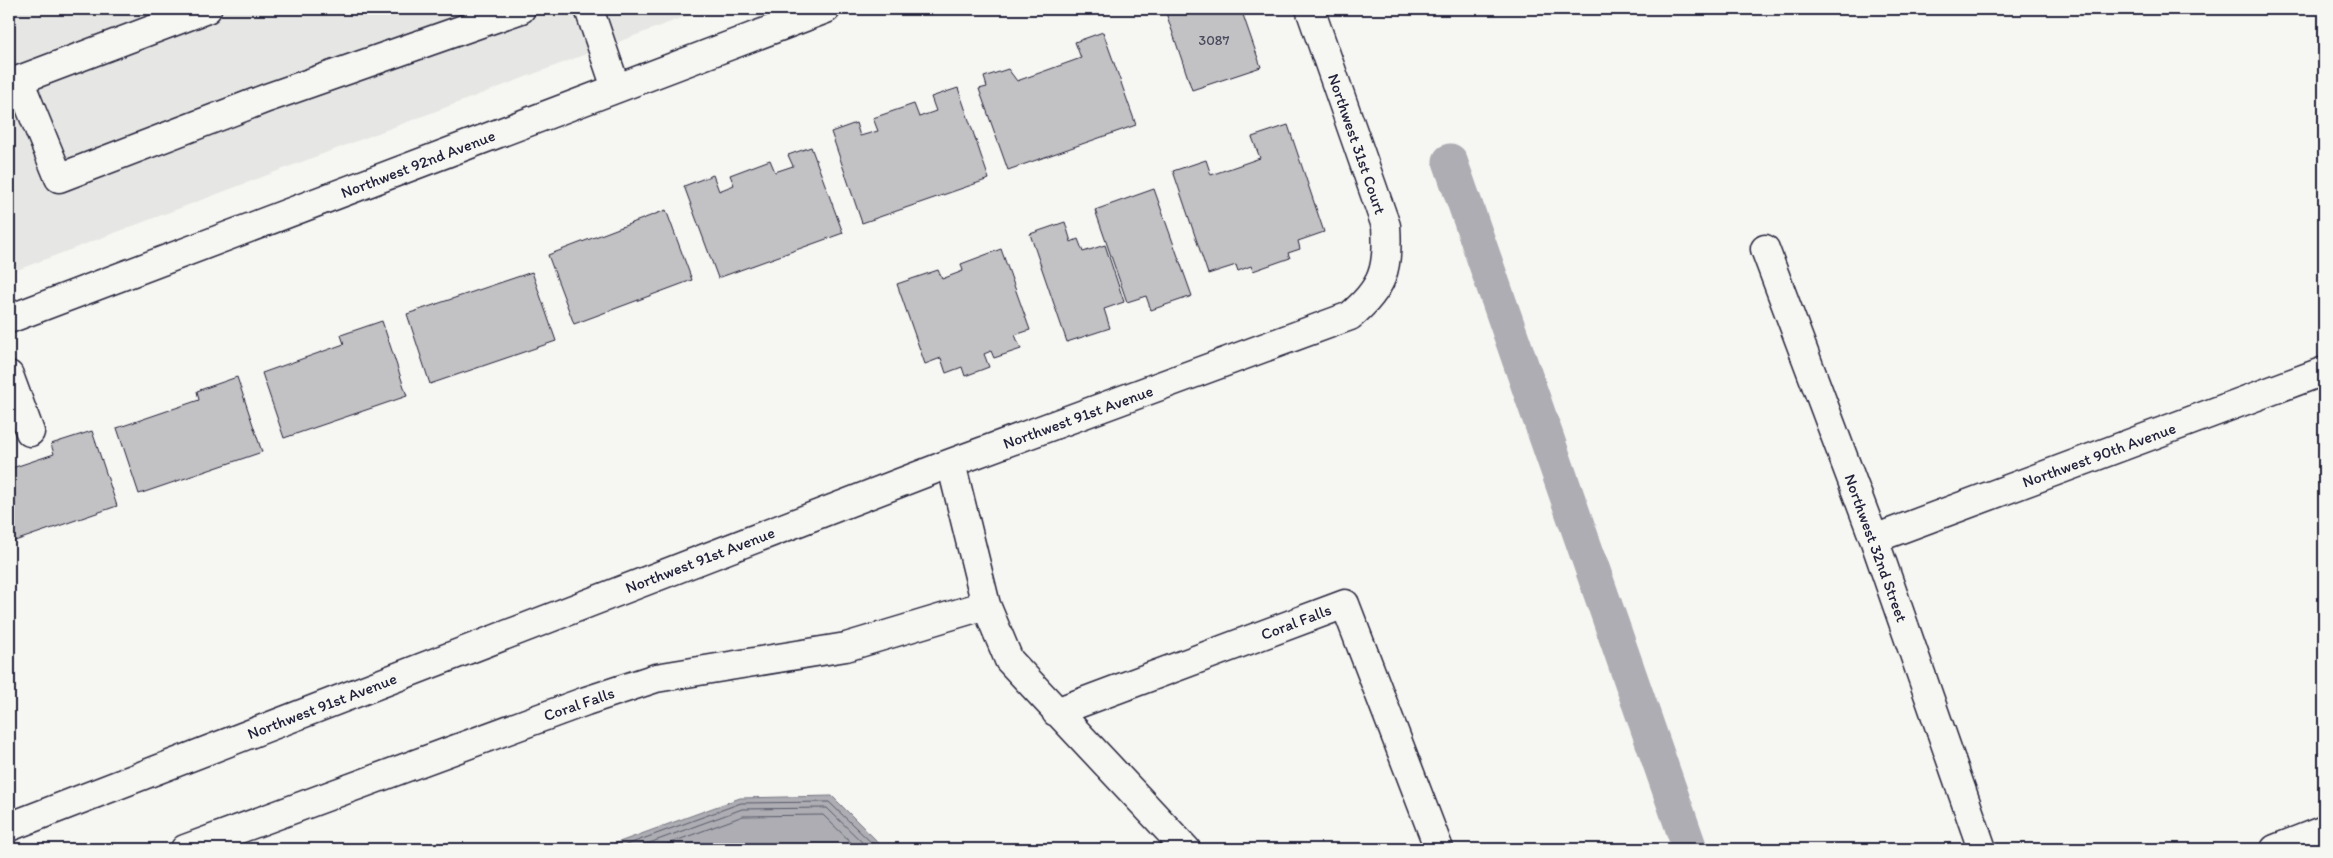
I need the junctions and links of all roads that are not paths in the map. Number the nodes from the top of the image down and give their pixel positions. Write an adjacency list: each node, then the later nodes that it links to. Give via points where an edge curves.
1 (207, 9): 2 (street, via 19,80 59,178 268,98)
2 (521, 9)
3 (589, 9): 6 (street)
4 (826, 9): 6 (street, Northwest 92nd Avenue)
5 (1310, 9): 8 (street, Northwest 31st Court, via 1386,226 1388,254)
6 (616, 88): 9 (street, Northwest 92nd Avenue)
7 (1765, 249): 14 (street, Northwest 32nd Street)
8 (1379, 282): 13 (street, Northwest 91st Avenue, via 1368,300 1350,316)
9 (9, 319)
10 (2324, 371): 14 (street, Northwest 90th Avenue)
11 (9, 376): 12 (street)
12 (30, 432)
13 (952, 464): 15 (street); 17 (street, Northwest 91st Avenue)
14 (1874, 539): 22 (street, Northwest 32nd Street)
15 (986, 605): 16 (street, via 1009,660); 19 (street, Coral Falls, via 846,647 656,678)
16 (1056, 712): 20 (street); 21 (street, Coral Falls, via 1345,604)
17 (9, 826)
18 (2324, 830): 23 (street)
19 (186, 849)
20 (1186, 849)
21 (1439, 849)
22 (1982, 849)
23 (2275, 849)

